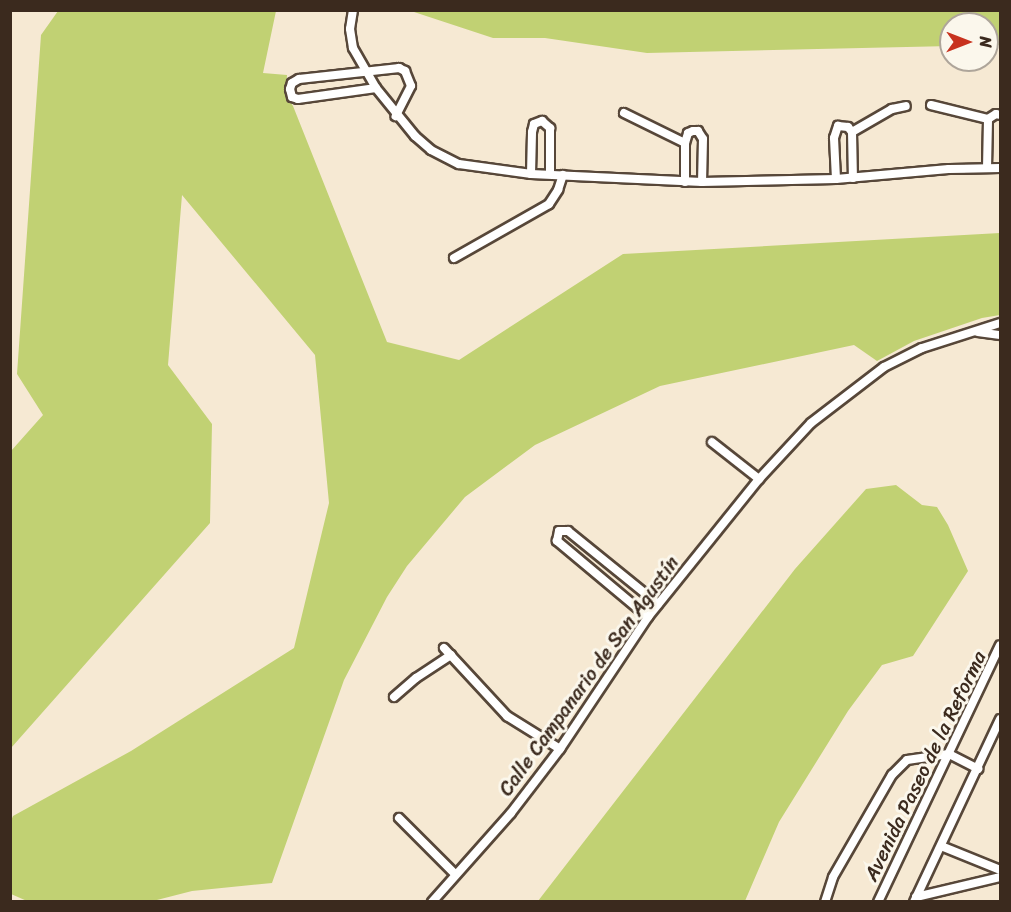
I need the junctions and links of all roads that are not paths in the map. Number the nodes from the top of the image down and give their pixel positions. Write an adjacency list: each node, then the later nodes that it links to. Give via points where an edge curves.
1 (353, 10): 2 (street, via 353,48)
2 (365, 72): 3 (street); 3 (street, via 299,79 292,82 292,97); 8 (street, via 392,68 405,71 411,86)
3 (376, 88): 8 (street)
4 (931, 105): 9 (street)
5 (906, 106): 10 (street, via 892,109)
6 (624, 113): 11 (street)
7 (1000, 115): 9 (street)
8 (396, 116): 14 (street, via 431,150 459,164)
9 (988, 119): 12 (street)
10 (852, 132): 17 (street); 18 (street, via 844,126 835,131)
11 (685, 143): 19 (street); 20 (street, via 688,133 698,131 702,135)
12 (987, 168): 13 (street); 17 (street)
13 (1000, 168)
14 (531, 174): 15 (street); 15 (street, via 532,132 534,124 542,121 550,128)
15 (550, 174): 16 (street)
16 (563, 175): 19 (street); 21 (street, via 549,204)
17 (853, 177): 18 (street)
18 (836, 179): 20 (street)
19 (685, 182): 20 (street)
20 (702, 182)
21 (454, 258)
22 (1000, 323): 23 (street, Calle Campanario de San Agustín)
23 (976, 332): 24 (street, Calle Campanario de San Agustín); 26 (street, Calle Campanario de San Agustín, via 922,348 884,367 811,423)
24 (1000, 334)
25 (712, 442): 26 (street)
26 (759, 479): 27 (street, Calle Campanario de San Agustín)
27 (658, 604): 28 (street, Calle Campanario de San Agustín); 28 (street, via 568,531 559,531 557,541)
28 (648, 617): 34 (street, Calle Campanario de San Agustín)
29 (1000, 645): 35 (street, Avenida Paseo de la Reforma)
30 (444, 648): 31 (street)
31 (451, 655): 32 (street); 34 (street, via 507,716)
32 (394, 697)
33 (1000, 719): 36 (street)
34 (560, 748): 40 (street, Calle Campanario de San Agustín, via 511,813)
35 (949, 754): 36 (street); 44 (street, via 907,760 892,775 833,877); 45 (street, Avenida Paseo de la Reforma)
36 (978, 769): 38 (street)
37 (399, 818): 40 (street)
38 (941, 846): 39 (street); 42 (street)
39 (1000, 870)
40 (455, 874): 43 (street, Calle Campanario de San Agustín)
41 (1000, 877): 42 (street)
42 (915, 899)
43 (432, 902)
44 (825, 902)
45 (878, 902)

